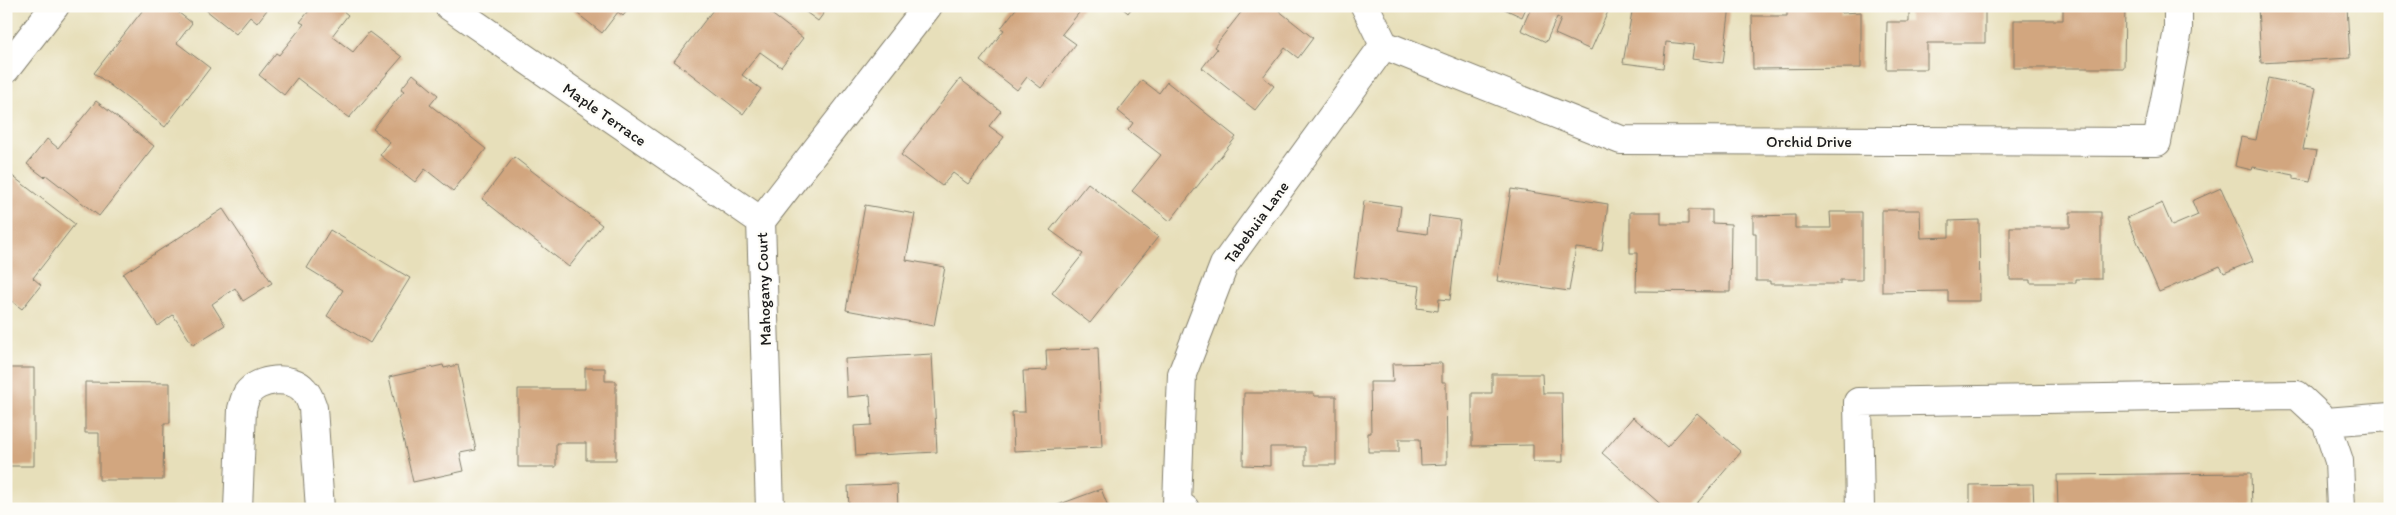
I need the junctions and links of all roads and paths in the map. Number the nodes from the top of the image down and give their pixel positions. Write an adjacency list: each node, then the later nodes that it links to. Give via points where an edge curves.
1 (55, 6): 7 (street)
2 (449, 6): 8 (street, Maple Terrace)
3 (928, 6): 8 (street, Mahogany Court)
4 (1365, 6): 6 (street)
5 (2178, 6): 6 (street, Orchid Drive, via 2178,30 2157,142 1621,140)
6 (1384, 45): 14 (street, Tabebuia Lane, via 1224,265 1182,374 1177,503)
7 (6, 68)
8 (761, 221): 13 (street, Mahogany Court)
9 (2390, 417): 10 (street)
10 (2326, 422): 15 (street, via 2297,395 1858,402); 16 (street, via 2339,461)
11 (238, 509): 12 (street, via 242,409 247,394 258,385 282,381 304,389 313,408)
12 (320, 509)
13 (770, 509)
14 (1185, 509)
15 (1860, 509)
16 (2341, 509)

